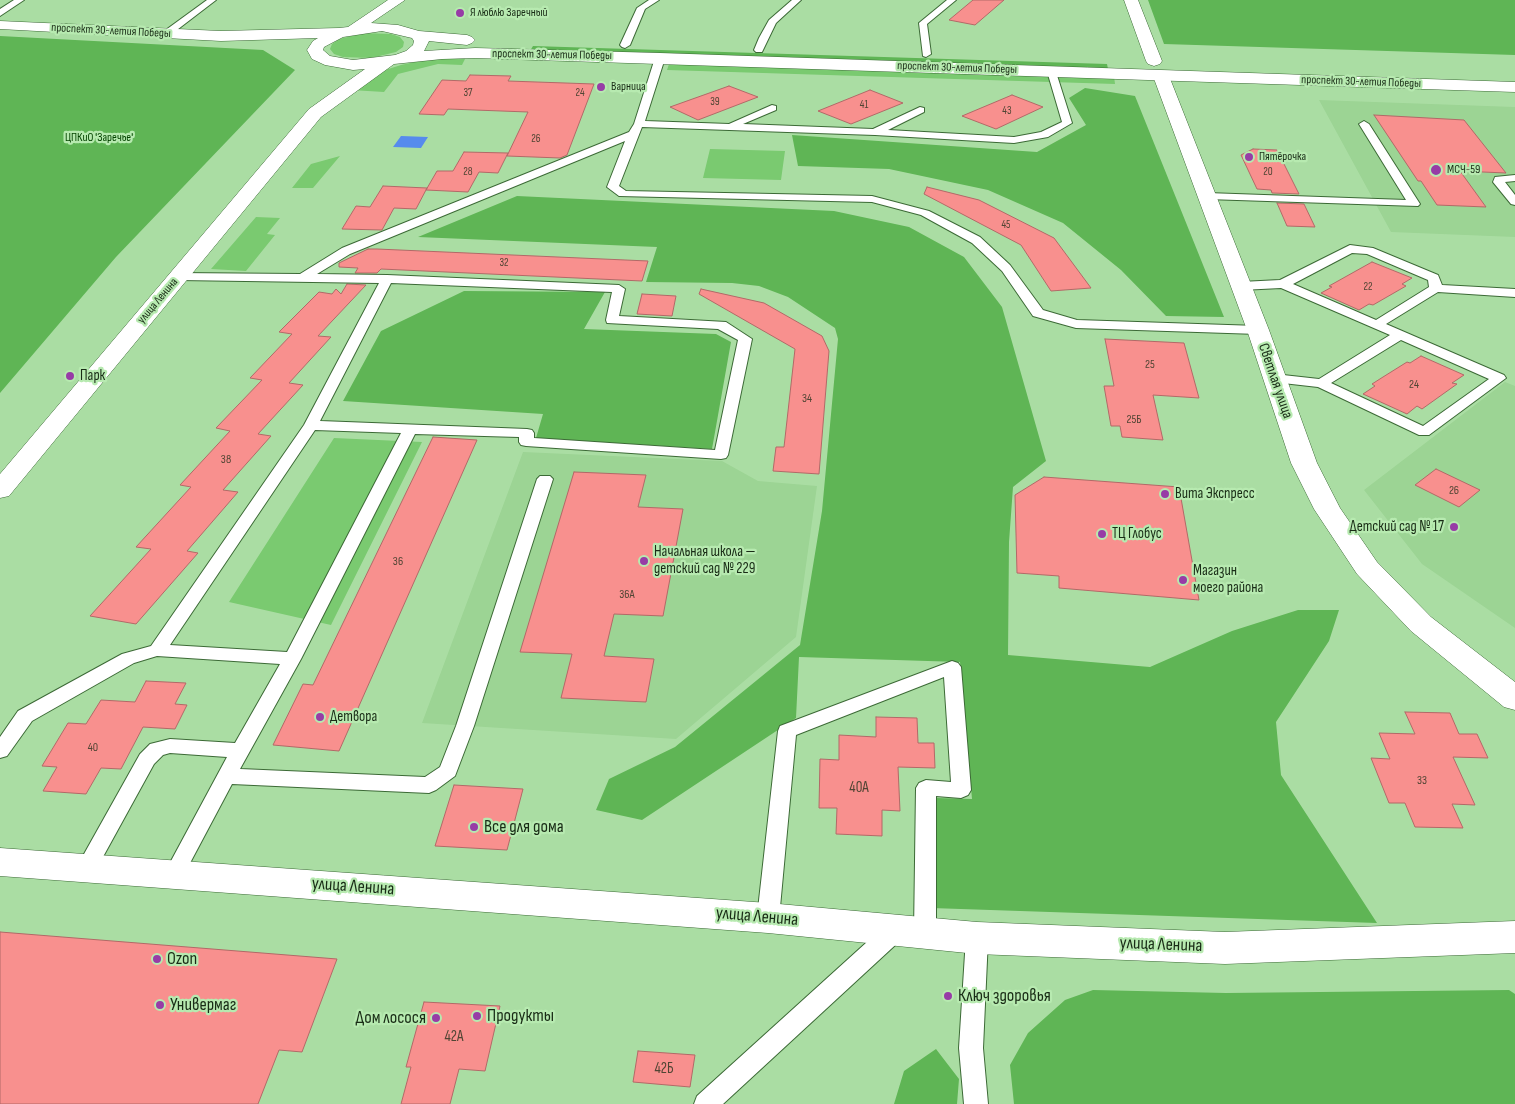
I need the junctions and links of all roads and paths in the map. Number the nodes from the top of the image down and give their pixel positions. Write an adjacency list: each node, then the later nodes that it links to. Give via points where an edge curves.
1 (20, 0): 9 (lane)
2 (212, 0): 13 (lane)
3 (398, 0): 12 (main road)
4 (655, 0): 8 (lane)
5 (797, 0): 16 (lane, via 772,22)
6 (952, 0): 17 (lane, via 923,23)
7 (1131, 0): 21 (main road, Светлая улица)
8 (639, 4): 15 (lane)
9 (0, 13)
10 (411, 20): 12 (main road, проспект 30-летия Победы); 15 (main road, проспект 30-летия Победы, via 484,41); 19 (main road, улица Ленина, via 422,40 420,47 412,54)
11 (0, 25): 13 (main road, проспект 30-летия Победы)
12 (343, 32): 14 (main road, проспект 30-летия Победы); 20 (main road, улица Ленина, via 318,44 315,50)
13 (166, 34): 14 (main road, проспект 30-летия Победы)
14 (221, 36): 20 (main road, проспект 30-летия Победы, via 298,50)
15 (625, 45): 16 (main road, проспект 30-летия Победы)
16 (759, 50): 17 (main road, проспект 30-летия Победы)
17 (926, 54): 21 (main road, проспект 30-летия Победы)
18 (660, 58): 19 (main road, проспект 30-летия Победы, via 475,53); 22 (main road, проспект 30-летия Победы); 30 (lane)
19 (393, 60): 20 (main road, проспект 30-летия Победы); 27 (main road, улица Ленина)
20 (325, 68): 27 (main road, улица Ленина)
21 (1157, 68): 22 (main road, проспект 30-летия Победы); 23 (main road, проспект 30-летия Победы); 24 (main road, проспект 30-летия Победы); 33 (main road, Светлая улица)
22 (1052, 71): 31 (lane, via 1068,123 1044,135 1014,140)
23 (1515, 73)
24 (1515, 86)
25 (772, 108): 29 (lane)
26 (920, 110): 31 (lane)
27 (315, 112): 35 (main road, улица Ленина)
28 (1364, 124): 33 (lane, via 1414,204)
29 (728, 126): 30 (lane); 31 (lane)
30 (636, 129): 36 (lane, via 346,251); 43 (lane, via 613,187 623,194 872,199 925,213 976,240 1006,268 1038,313 1076,324)
31 (875, 132)
32 (1515, 178): 34 (lane, via 1499,179)
33 (1207, 196): 39 (main road, Светлая улица)
34 (1515, 202)
35 (179, 276): 36 (lane); 50 (main road, улица Ленина)
36 (304, 277): 37 (lane)
37 (387, 279): 47 (lane); 48 (lane, via 619,289 612,320 721,325 745,339 721,455 526,442 527,433)
38 (1283, 284): 39 (lane); 40 (lane, via 1350,249 1369,251 1434,278); 42 (lane)
39 (1241, 286): 43 (main road, Светлая улица)
40 (1436, 288): 41 (lane); 42 (lane)
41 (1515, 293)
42 (1376, 325): 44 (lane)
43 (1258, 330): 45 (main road, Светлая улица)
44 (1400, 335): 46 (lane); 46 (lane, via 1498,378 1424,432)
45 (1274, 378): 46 (lane); 53 (main road, Светлая улица, via 1304,463 1327,509 1367,568 1420,624)
46 (1321, 383)
47 (311, 425): 48 (lane); 51 (lane)
48 (410, 429): 52 (lane)
49 (545, 479): 56 (lane, via 448,771 429,785)
50 (0, 490)
51 (157, 650): 52 (lane); 54 (lane, via 128,658 25,716)
52 (292, 659): 55 (lane)
53 (1515, 699)
54 (0, 751)
55 (240, 751): 56 (lane); 58 (lane, via 170,746 157,749 147,759)
56 (227, 776): 59 (lane)
57 (0, 862): 58 (main road, улица Ленина)
58 (86, 869): 59 (main road, улица Ленина)
59 (174, 874): 60 (main road, улица Ленина)
60 (768, 918): 61 (main road, улица Ленина); 61 (lane, via 787,731 952,667 961,790 926,788)
61 (910, 931): 63 (main road, улица Ленина); 64 (lane)
62 (1515, 937): 63 (main road, улица Ленина, via 1225,948)
63 (977, 938): 65 (lane, via 971,1048)
64 (706, 1104)
65 (976, 1104)

